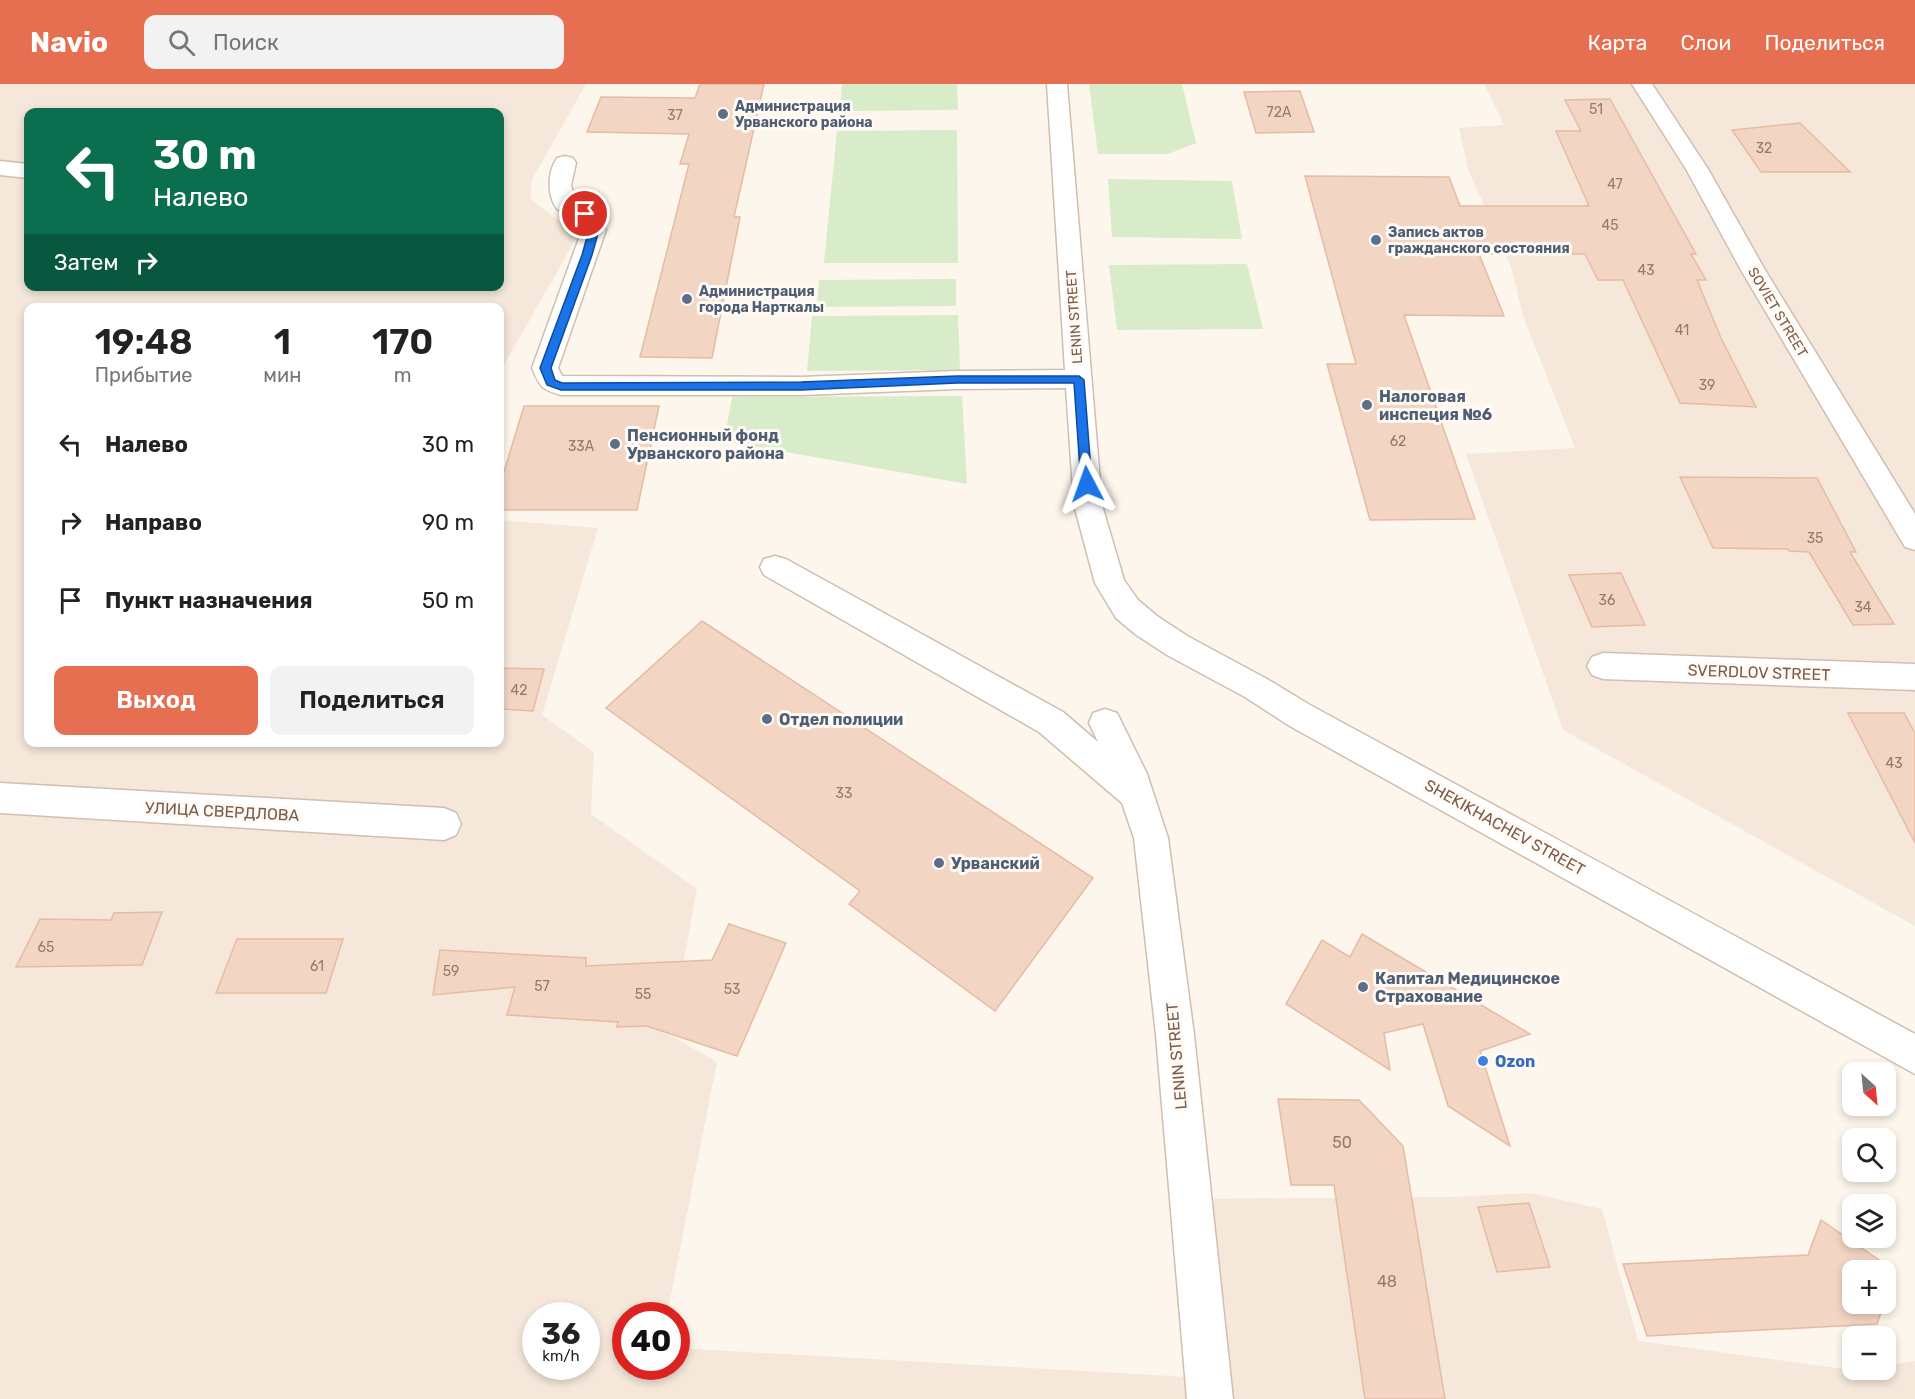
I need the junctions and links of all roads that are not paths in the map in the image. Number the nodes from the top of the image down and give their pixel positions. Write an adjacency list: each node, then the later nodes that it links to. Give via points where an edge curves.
1 (1057, 84): 6 (street, LENIN STREET)
2 (1641, 84): 7 (street, SOVIET STREET, via 1697,170)
3 (565, 163): 6 (street, via 560,185 565,204 585,214 594,230 545,368 551,382 561,386 801,386)
4 (0, 168): 5 (street)
5 (24, 171)
6 (1079, 380): 9 (street, LENIN STREET, via 1088,505)
7 (1915, 539)
8 (775, 567): 13 (street, via 1051,722)
9 (1110, 583): 16 (street, SHEKIKHACHEV STREET, via 1127,609 1178,646)
10 (1603, 666): 11 (street, SVERDLOV STREET)
11 (1915, 677)
12 (1105, 723): 13 (street, LENIN STREET)
13 (1138, 796): 17 (street, LENIN STREET, via 1151,838 1175,1035)
14 (0, 798): 15 (street, УЛИЦА СВЕРДЛОВА)
15 (444, 824)
16 (1915, 1055)
17 (1210, 1399)

